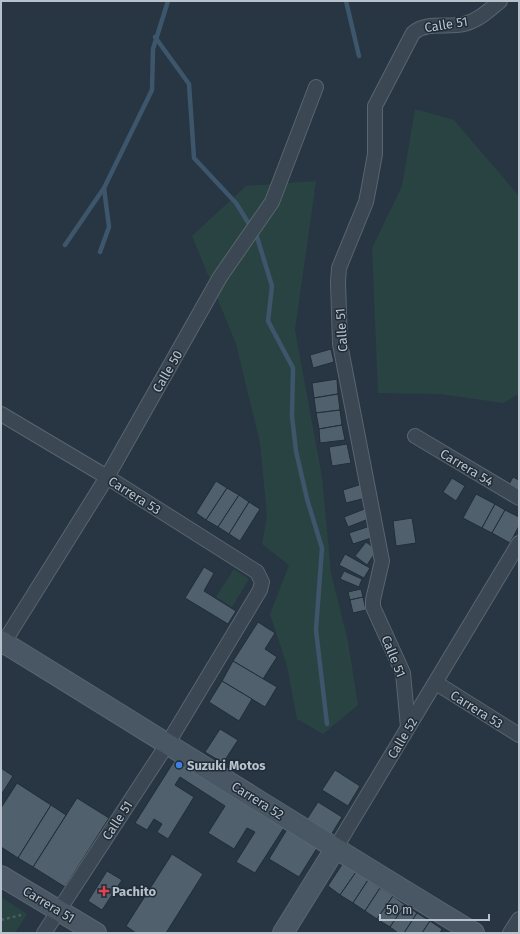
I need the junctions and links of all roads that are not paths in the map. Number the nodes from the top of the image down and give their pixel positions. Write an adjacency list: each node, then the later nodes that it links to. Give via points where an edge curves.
1 (500, 1): 11 (street, Calle 51, via 484,16 463,24 420,27 413,33 375,106 375,154 366,202 339,268 340,344 382,561 373,607 403,673)
2 (316, 87): 5 (street, Calle 50, via 272,202 220,277)
3 (1, 414): 5 (street, Carrera 53)
4 (415, 436): 6 (street, Carrera 54)
5 (107, 477): 8 (street, Carrera 53, via 257,572); 9 (street, Calle 50)
6 (519, 498)
7 (519, 543): 10 (street, Calle 52)
8 (262, 582): 13 (street, Calle 51, via 260,590)
9 (2, 643): 13 (main road, Carrera 52)
10 (436, 683): 11 (street, Calle 52); 12 (street, Carrera 53)
11 (408, 727): 14 (street, Calle 52)
12 (519, 735)
13 (168, 743): 14 (main road, Carrera 52); 16 (street, Calle 51)
14 (335, 849): 20 (main road, Calle 52); 21 (main road, Carrera 52)
15 (1, 876): 16 (main road, Carrera 51)
16 (58, 910): 18 (street, Calle 51); 19 (main road, Carrera 51)
17 (519, 919): 22 (street)
18 (44, 933)
19 (96, 933)
20 (282, 933)
21 (474, 933)
22 (510, 933)

